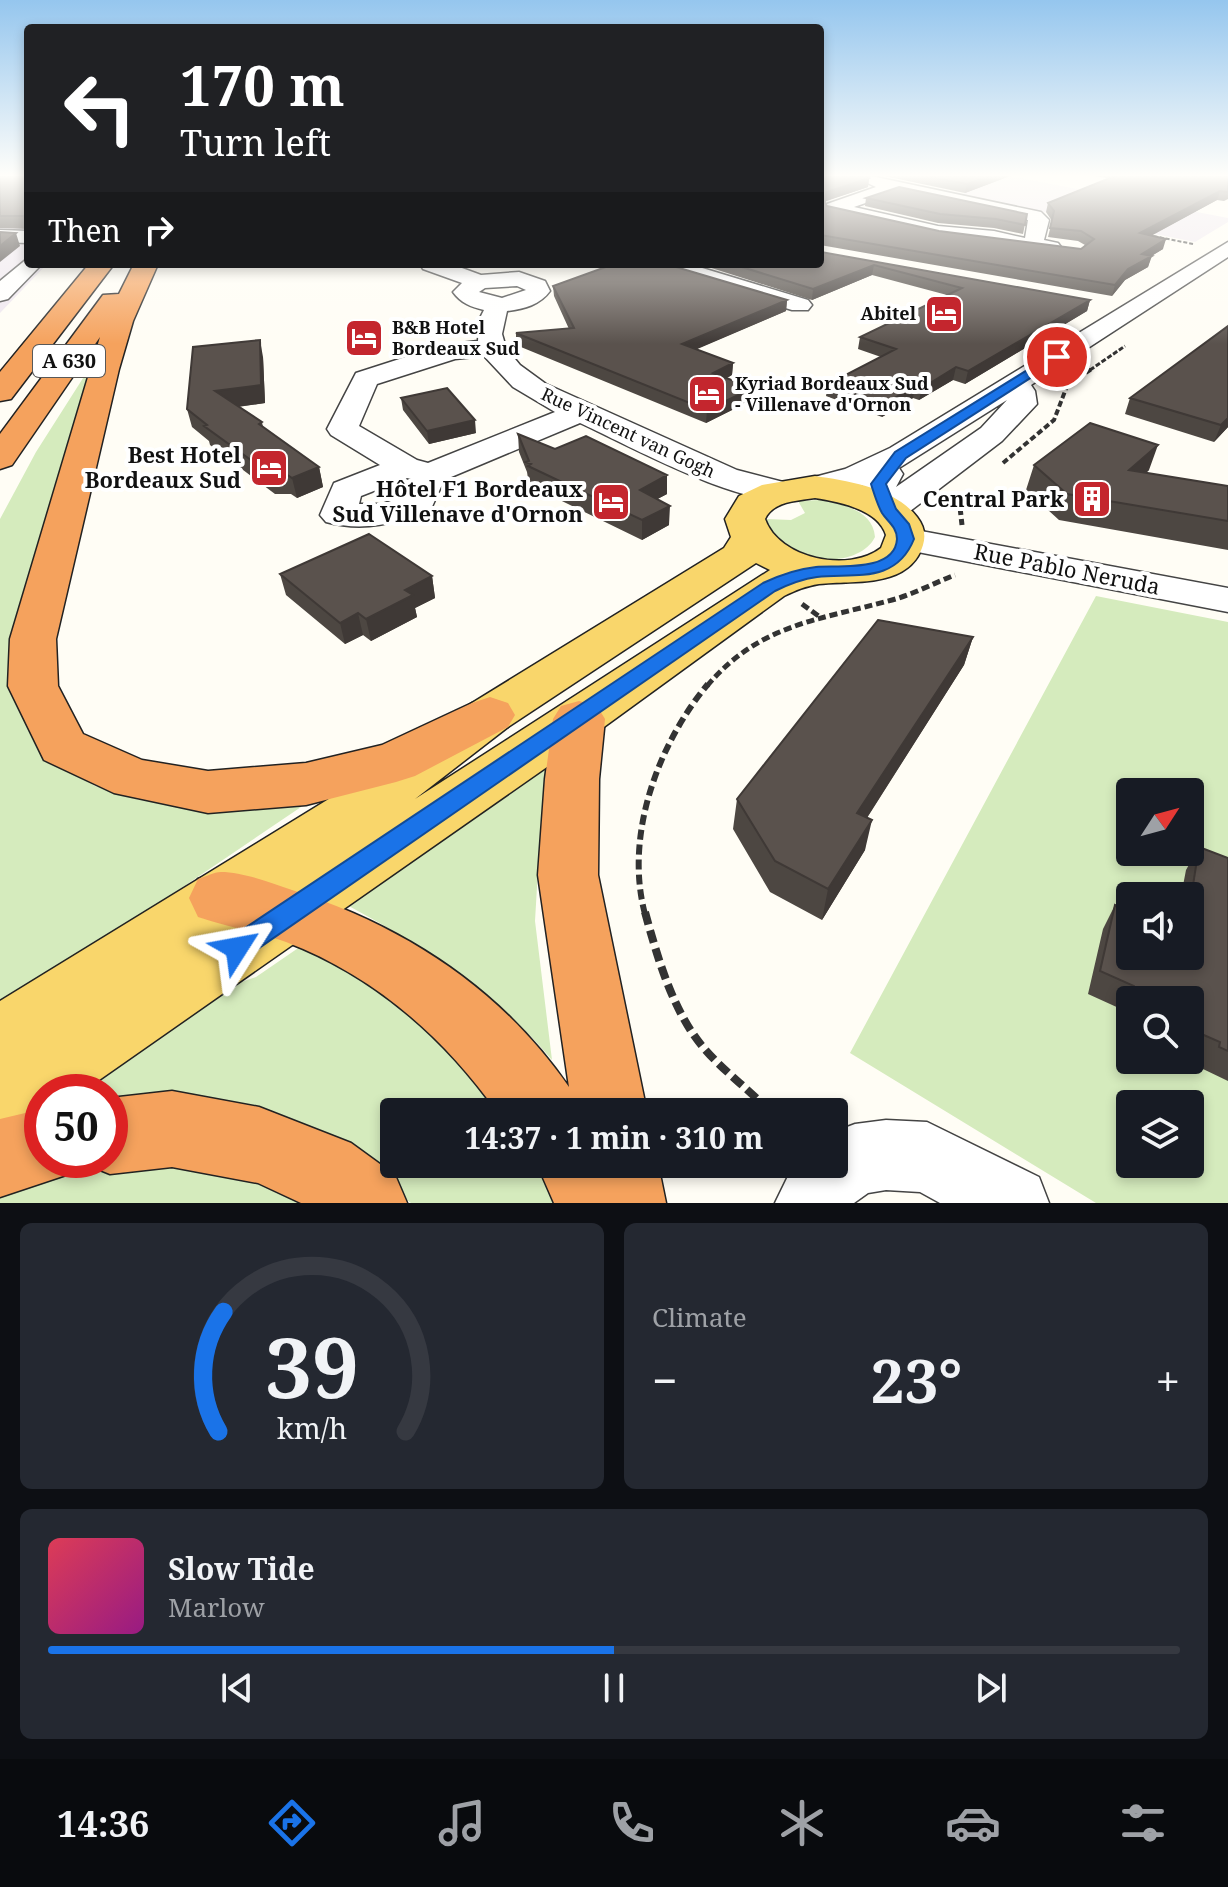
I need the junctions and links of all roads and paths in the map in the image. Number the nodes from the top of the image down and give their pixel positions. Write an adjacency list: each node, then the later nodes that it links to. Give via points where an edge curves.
1 (940, 232): 6 (street)
2 (1036, 232): 6 (street)
3 (1140, 233): 7 (path)
4 (0, 236): 5 (street)
5 (24, 237)
6 (1033, 245): 9 (street)
7 (1198, 245)
8 (1228, 248): 24 (street)
9 (1078, 250)
10 (27, 268): 19 (street)
11 (99, 268): 25 (highway, A 630)
12 (136, 268): 29 (highway, A 630)
13 (144, 268): 38 (highway, via 104,369 33,639 33,686 63,747 133,779 208,792 306,784 396,762)
14 (438, 268): 20 (street)
15 (540, 268): 20 (street, via 519,279 537,286 536,296)
16 (679, 268): 18 (street)
17 (715, 268): 18 (street)
18 (699, 274): 21 (street)
19 (0, 294)
20 (486, 296): 23 (street, via 472,327)
21 (800, 305)
22 (1129, 343): 31 (path, via 1067,386 1054,420)
23 (483, 348): 26 (street, Rue Vincent van Gogh, via 491,374 511,390); 26 (street, via 435,356 366,379 342,429 418,470)
24 (1009, 387): 28 (street); 34 (street, via 1021,391 1022,404 994,436 906,494)
25 (0, 392)
26 (571, 416): 33 (street, Rue Vincent van Gogh, via 707,488)
27 (1034, 427): 30 (path)
28 (901, 455): 33 (street); 34 (street, via 878,484)
29 (0, 458)
30 (996, 461)
31 (1002, 464)
32 (972, 486): 35 (path, via 962,492)
33 (773, 507): 34 (main road, via 856,494); 36 (main road, via 776,559); 38 (main road, via 740,556)
34 (897, 525): 35 (street, Rue Pablo Neruda); 36 (main road, via 900,552 878,566)
35 (958, 561): 37 (street, Rue Pablo Neruda); 45 (path, via 895,600 795,625 755,644 727,664 693,705 653,777 641,822 639,886 661,960 693,1034)
36 (818, 572): 39 (main road, via 769,587)
37 (1228, 600)
38 (490, 715): 40 (main road, via 416,771)
39 (579, 719): 41 (main road); 44 (highway, via 568,875)
40 (220, 898): 41 (highway); 42 (main road)
41 (286, 915): 43 (highway, via 404,972 461,1015); 46 (main road)
42 (0, 1040)
43 (532, 1098)
44 (608, 1098)
45 (754, 1098)
46 (0, 1105)
47 (128, 1134): 52 (highway, via 172,1129 259,1145 323,1171)
48 (24, 1152): 49 (highway)
49 (0, 1158)
50 (583, 1178): 53 (highway)
51 (622, 1178): 54 (highway)
52 (367, 1203)
53 (596, 1203)
54 (626, 1203)
55 (811, 1203): 56 (street, via 825,1180 855,1159 886,1155 927,1157)
56 (1013, 1203)

